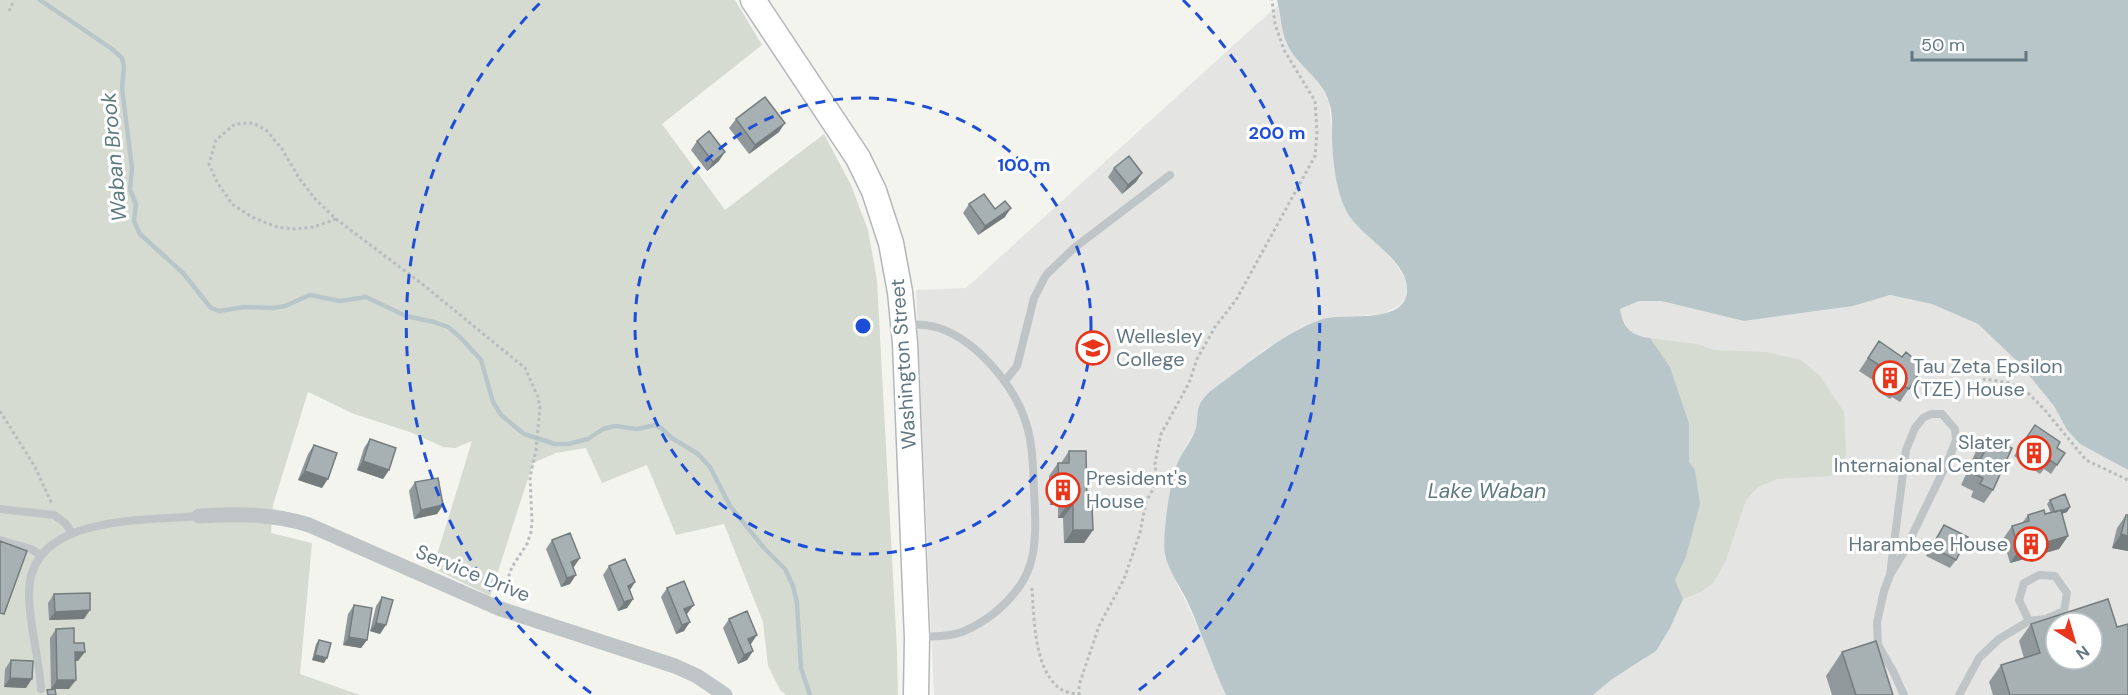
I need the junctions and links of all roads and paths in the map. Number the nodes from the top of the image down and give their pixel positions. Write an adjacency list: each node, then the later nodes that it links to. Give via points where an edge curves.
1 (14, 0): 4 (path)
2 (753, 0): 7 (main road, Washington Street, via 867,175 891,243)
3 (1272, 0): 26 (path, via 1284,50 1315,101 1315,156 1236,300 1210,335 1190,383 1161,434 1156,482 1146,502 1140,533 1124,579 1099,626)
4 (9, 11)
5 (1170, 175): 8 (lane, via 1074,248 1046,275 1034,298 1017,366)
6 (336, 219): 6 (path, via 316,200 266,130 253,123 235,124 216,140 210,164 232,204 277,227 314,227); 20 (path, via 525,368 538,397 536,450 530,477 531,532 512,567)
7 (903, 325): 8 (lane, via 927,325 946,331 976,352); 22 (main road, Washington Street)
8 (1005, 381): 22 (lane, via 1022,411 1031,442 1035,525 1030,564 1017,590 978,623 961,632)
9 (1973, 387): 11 (path, via 1985,379 2008,382 2028,393 2086,460)
10 (0, 411): 13 (path, via 35,467)
11 (2128, 480)
12 (0, 509): 13 (lane)
13 (54, 515): 15 (lane)
14 (199, 516): 15 (lane, via 110,524); 20 (street, Service Drive, via 254,514 292,520)
15 (72, 533): 17 (lane)
16 (0, 540): 17 (lane)
17 (41, 555): 23 (lane, via 32,570 29,593)
18 (1890, 575): 18 (lane, via 1956,440 1956,429 1942,414 1923,418 1906,450); 27 (lane, via 1877,622 1878,645)
19 (1031, 579): 26 (path, via 1034,623 1043,664 1057,687)
20 (498, 608): 24 (street, Service Drive, via 664,661)
21 (2029, 621): 21 (lane, via 2064,611 2067,593 2055,576 2039,575 2024,583 2019,600); 28 (lane, via 1999,639 1979,658)
22 (917, 638): 25 (main road, Washington Street)
23 (41, 689)
24 (725, 695)
25 (916, 695)
26 (1079, 695)
27 (1904, 695)
28 (1959, 695)

